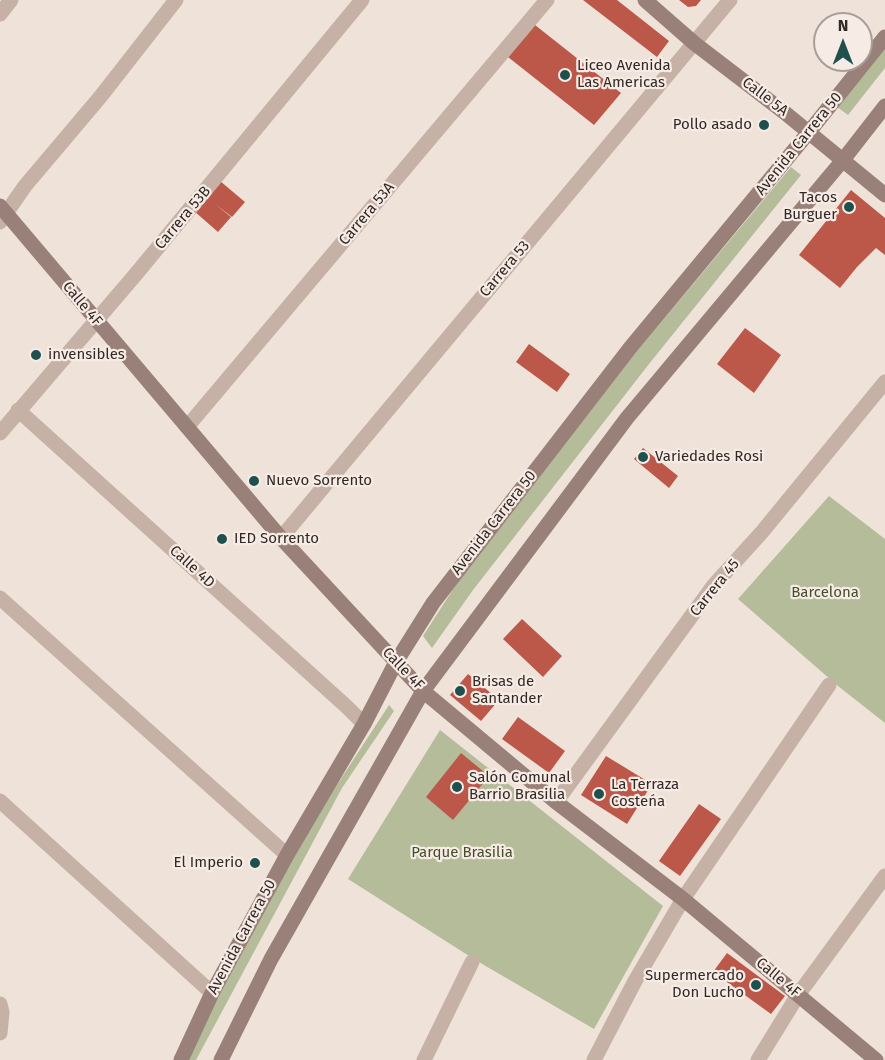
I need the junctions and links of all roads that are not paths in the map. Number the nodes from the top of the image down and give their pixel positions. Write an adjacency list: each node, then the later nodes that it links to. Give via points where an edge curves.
1 (10, 0): 7 (street)
2 (176, 0): 14 (street)
3 (362, 0): 15 (street, Carrera 53B)
4 (547, 0): 18 (street, Carrera 53A)
5 (645, 0): 9 (main road, Calle 5A)
6 (730, 0): 9 (street, Carrera 53)
7 (0, 14)
8 (885, 37): 11 (main road, Avenida Carrera 50)
9 (694, 43): 11 (main road, Calle 5A); 20 (street, Carrera 53)
10 (885, 106): 12 (main road)
11 (809, 132): 12 (main road, Calle 5A); 22 (main road, Avenida Carrera 50, via 630,348 446,586)
12 (843, 160): 13 (main road, Calle 5A); 24 (main road, via 627,418)
13 (885, 195)
14 (2, 214): 15 (main road, Calle 4F)
15 (96, 321): 17 (street, Carrera 53B); 18 (main road, Calle 4F)
16 (885, 382): 27 (street, Carrera 45, via 714,585)
17 (18, 410): 19 (street, Carrera 53B); 25 (street, Calle 4D)
18 (187, 427): 20 (main road, Calle 4F)
19 (0, 433)
20 (281, 538): 22 (main road, Calle 4F)
21 (0, 598): 28 (street)
22 (396, 662): 24 (main road, Calle 4F); 25 (main road, Avenida Carrera 50)
23 (829, 685): 30 (street)
24 (423, 691): 27 (main road, Calle 4F); 37 (main road, via 271,959)
25 (364, 724): 28 (main road, Avenida Carrera 50)
26 (0, 801): 32 (street)
27 (556, 802): 30 (main road, Calle 4F)
28 (286, 855): 32 (main road, Avenida Carrera 50)
29 (885, 876): 33 (street)
30 (683, 899): 33 (main road, Calle 4F); 39 (street)
31 (472, 962): 38 (street)
32 (212, 993): 36 (main road, Avenida Carrera 50)
33 (798, 995): 40 (street); 41 (main road, Calle 4F)
34 (1, 1008): 35 (street)
35 (0, 1033)
36 (181, 1060)
37 (221, 1060)
38 (424, 1060)
39 (594, 1060)
40 (758, 1060)
41 (876, 1060)

